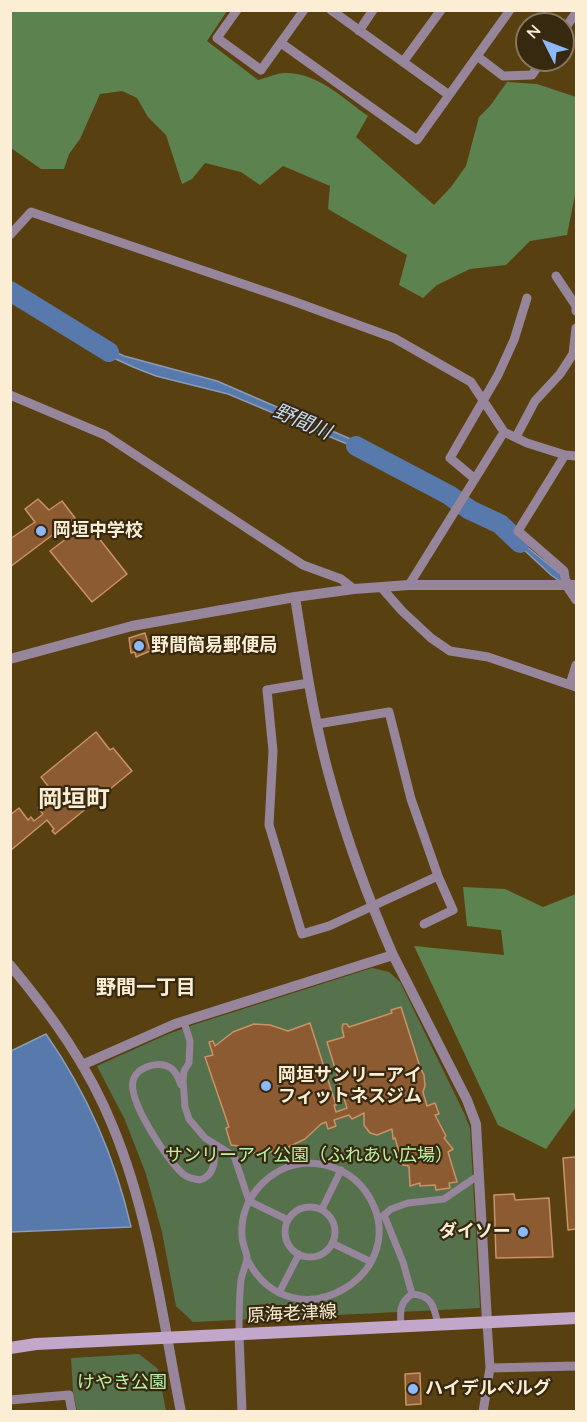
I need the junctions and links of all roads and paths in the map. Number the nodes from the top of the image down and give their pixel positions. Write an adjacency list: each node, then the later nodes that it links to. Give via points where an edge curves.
1 (237, 10): 8 (street, via 217,38 261,70)
2 (304, 10): 8 (street)
3 (331, 10): 7 (street)
4 (373, 10): 7 (street)
5 (441, 10): 10 (street)
6 (510, 10): 9 (street)
7 (359, 30): 10 (street)
8 (280, 43): 12 (street, via 417,140)
9 (477, 56): 11 (street, via 503,76); 12 (street)
10 (404, 62): 12 (street)
11 (534, 72)
12 (449, 95)
13 (10, 235): 19 (street, via 31,212 290,300 394,338 471,382)
14 (556, 276): 16 (street)
15 (527, 298): 19 (street, via 506,357)
16 (576, 311)
17 (576, 328): 21 (street, via 573,354 535,401)
18 (10, 395): 28 (street, via 105,435 303,565 341,579)
19 (483, 399): 20 (street); 24 (street, via 450,459)
20 (504, 432): 21 (street); 24 (street)
21 (516, 437): 22 (street)
22 (565, 455): 23 (street); 26 (street, via 518,531 564,571)
23 (576, 456)
24 (475, 479): 25 (street)
25 (409, 585): 26 (street); 27 (street)
26 (571, 585): 30 (street)
27 (381, 587): 28 (street); 34 (street, via 431,639 450,651 488,657)
28 (354, 589): 29 (street)
29 (296, 597): 31 (street, via 132,626); 33 (street)
30 (576, 600)
31 (10, 659)
32 (576, 665): 34 (street)
33 (309, 683): 35 (street); 37 (street, via 267,690 273,751 269,825 302,934)
34 (573, 685)
35 (317, 724): 36 (street, via 389,712 411,799); 37 (street, via 331,785)
36 (438, 876): 37 (street); 38 (street, via 453,910)
37 (372, 906): 39 (street)
38 (424, 924)
39 (393, 955): 41 (street); 46 (street, via 467,1100 476,1124)
40 (10, 965): 42 (street, via 48,1012)
41 (184, 1022): 42 (street); 43 (street, via 190,1052)
42 (82, 1065): 62 (street, via 112,1125 139,1202)
43 (183, 1090): 44 (street, via 189,1119); 44 (street, via 173,1070 161,1065 145,1068 133,1078 134,1094 144,1117 184,1175 200,1180 209,1175 214,1167)
44 (214, 1145): 47 (street, via 234,1156)
45 (341, 1170): 47 (street, via 315,1163 288,1167 265,1180); 48 (street); 49 (street, via 364,1190)
46 (479, 1174): 49 (street, via 444,1199 408,1203); 58 (street)
47 (249, 1201): 50 (street); 53 (street, via 242,1224)
48 (322, 1209): 50 (street, via 299,1209); 51 (street, via 334,1224)
49 (381, 1217): 54 (street); 56 (street, via 404,1262)
50 (288, 1220): 52 (street, via 286,1239)
51 (332, 1243): 52 (street, via 318,1255); 54 (street)
52 (298, 1254): 55 (street)
53 (247, 1259): 55 (street, via 257,1275); 61 (street)
54 (371, 1262): 55 (street, via 350,1287 331,1296 310,1300)
55 (279, 1293)
56 (412, 1294): 59 (street, via 430,1299); 60 (street, via 401,1308)
57 (576, 1318): 58 (main road, 原海老津線)
58 (487, 1322): 59 (main road, 原海老津線); 65 (street)
59 (438, 1324): 60 (main road, 原海老津線)
60 (401, 1326): 61 (main road, 原海老津線)
61 (239, 1335): 62 (main road, 原海老津線); 69 (street)
62 (167, 1338): 63 (main road, 原海老津線); 68 (street)
63 (10, 1348)
64 (576, 1366): 65 (street)
65 (490, 1368): 70 (street)
66 (10, 1400): 67 (street, via 69,1395)
67 (72, 1412)
68 (181, 1412)
69 (243, 1412)
70 (483, 1412)

